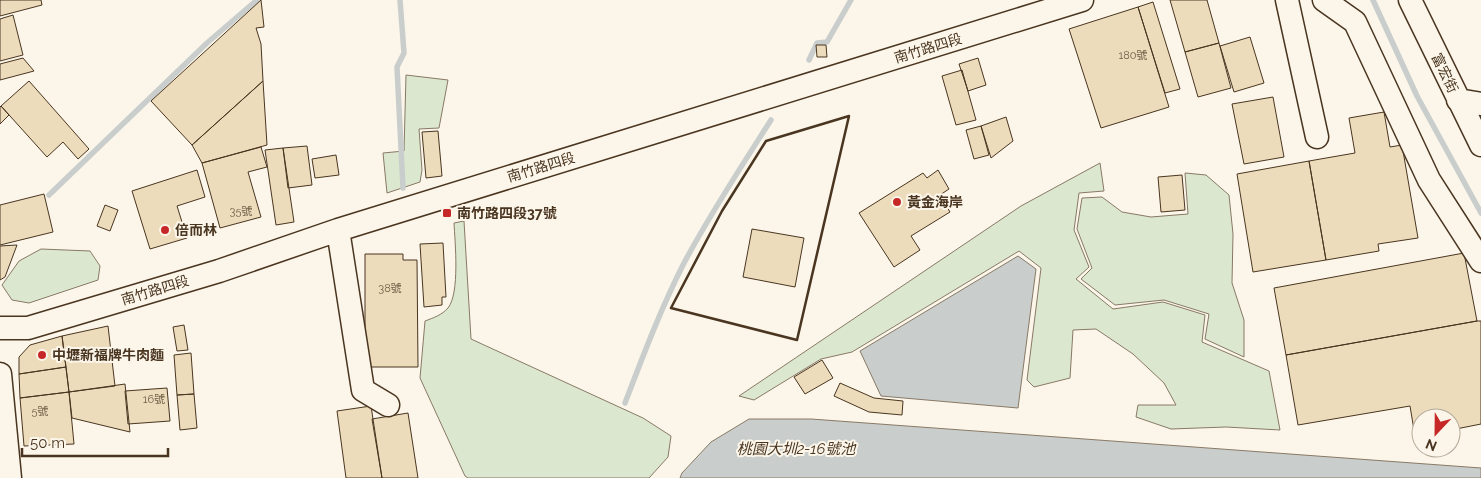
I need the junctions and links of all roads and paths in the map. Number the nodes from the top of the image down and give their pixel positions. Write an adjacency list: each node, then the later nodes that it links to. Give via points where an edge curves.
1 (1082, 0): 9 (street, 南竹路四段)
2 (1287, 0): 7 (street)
3 (1324, 0): 10 (street, via 1355,22 1429,180)
4 (1410, 0): 5 (street, 富宏街)
5 (1458, 100): 6 (street); 8 (street, 富宏街)
6 (1481, 104)
7 (1317, 137)
8 (1481, 145)
9 (338, 230): 11 (street, 南竹路四段, via 219,271 28,328); 13 (street, via 362,390)
10 (1481, 261)
11 (0, 328)
12 (0, 374): 14 (street)
13 (388, 405)
14 (10, 478)

